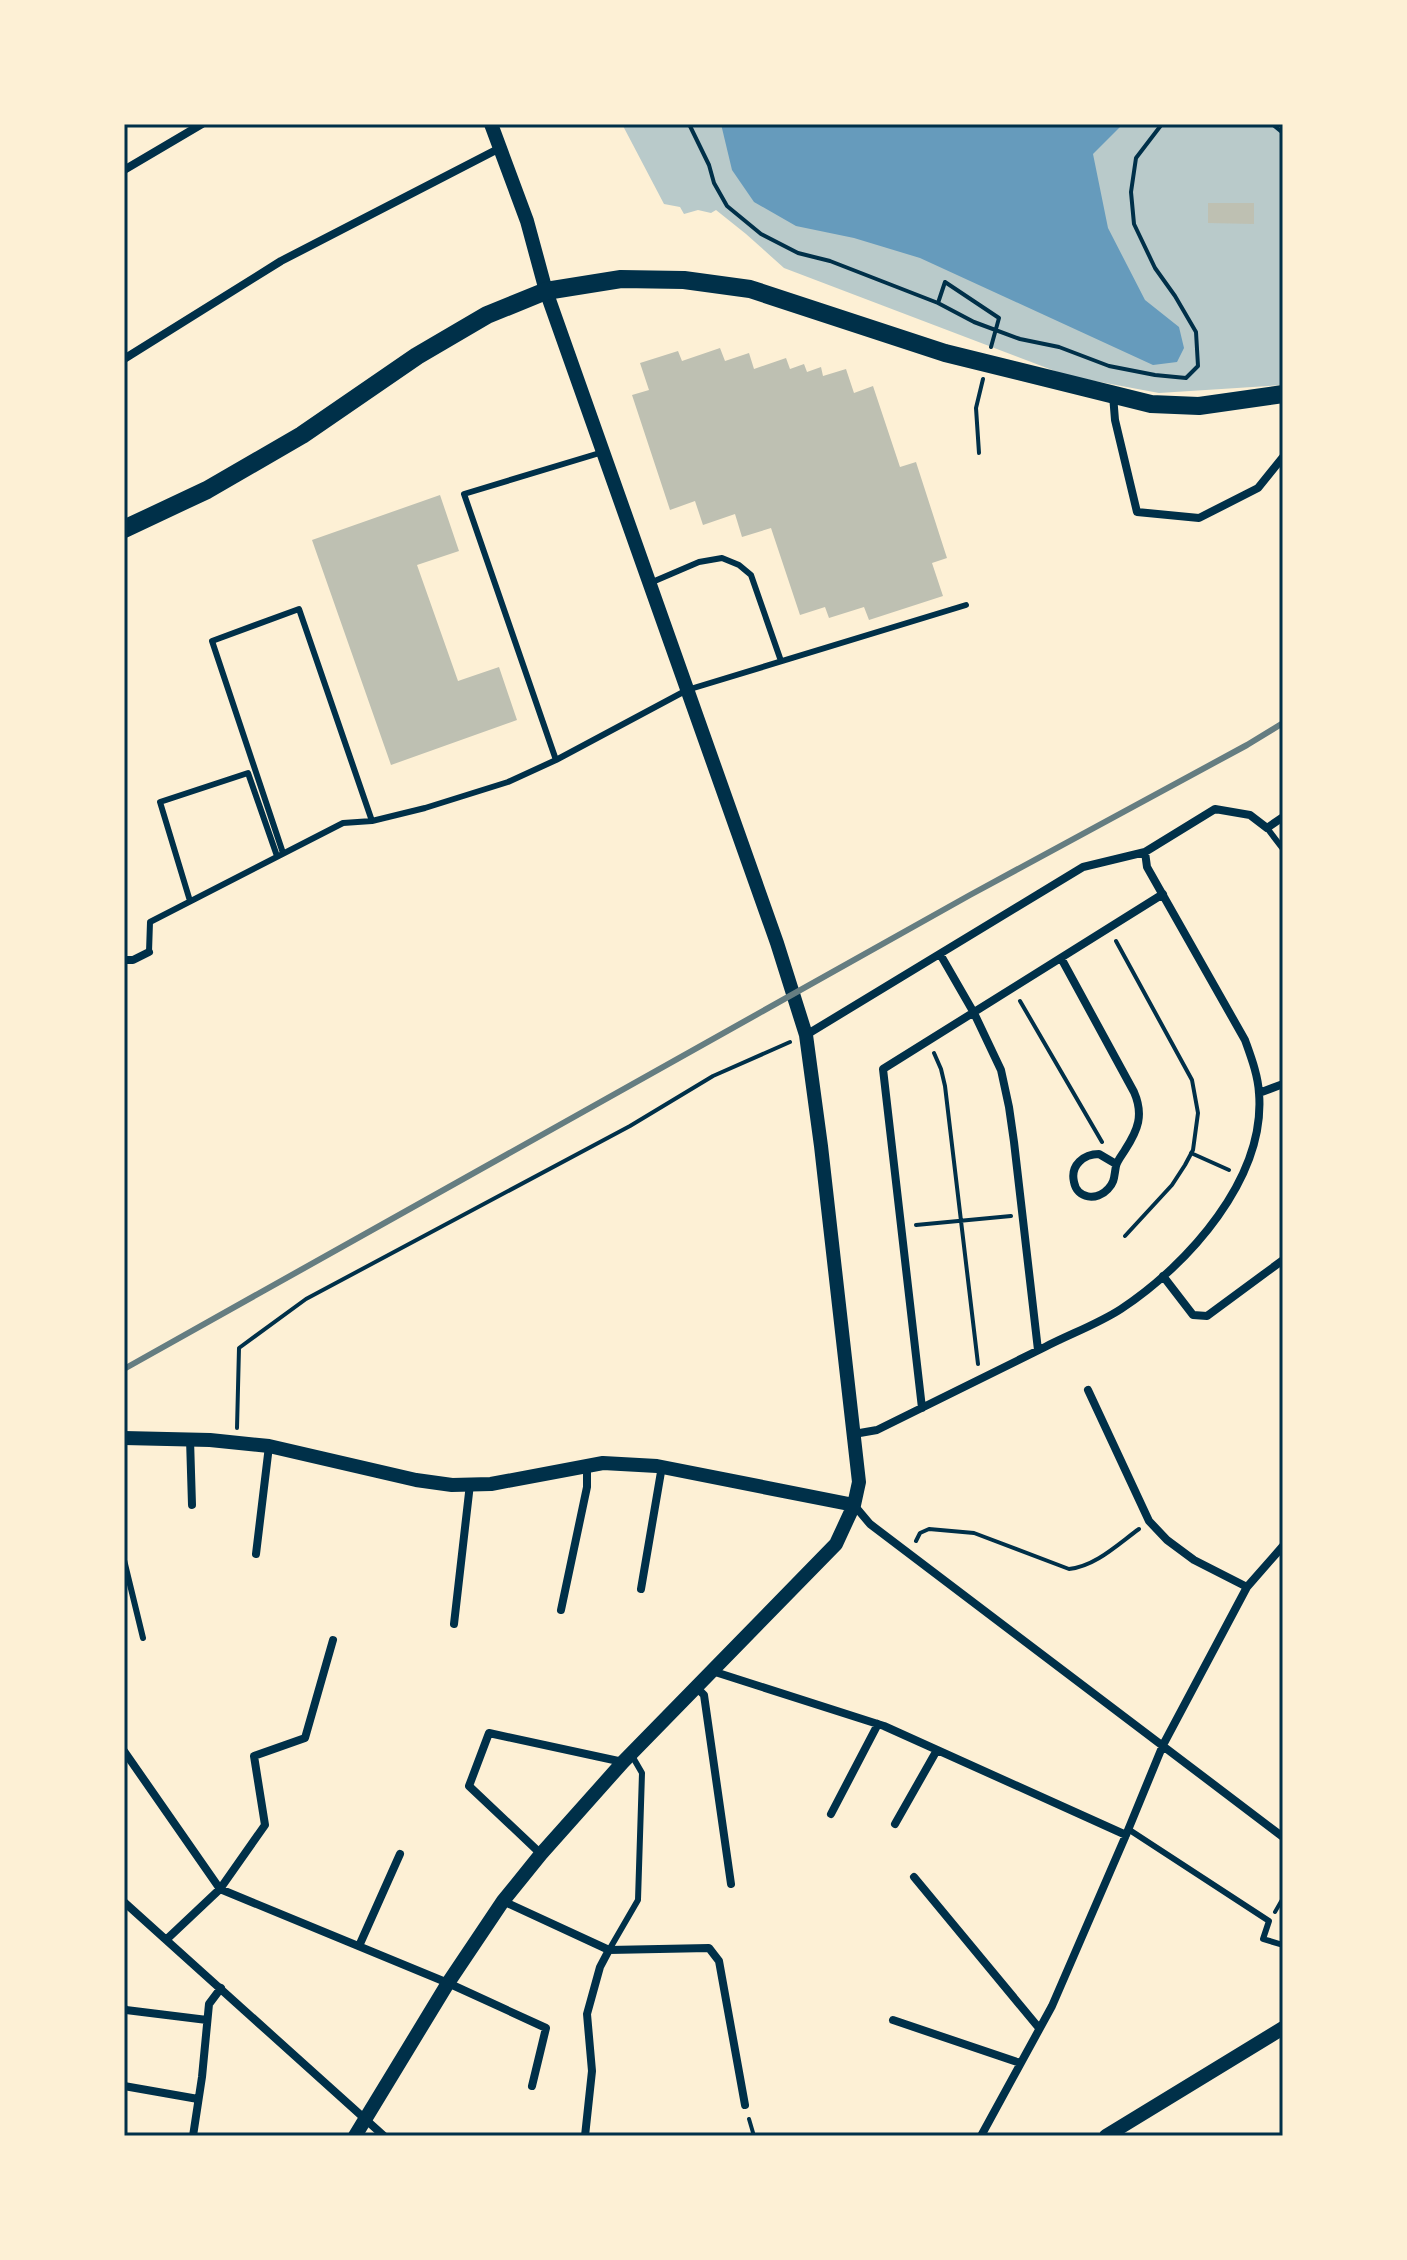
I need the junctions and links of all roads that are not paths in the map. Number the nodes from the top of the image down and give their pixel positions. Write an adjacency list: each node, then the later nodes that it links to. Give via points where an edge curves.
1 (202, 124): 4 (street)
2 (491, 124): 3 (street)
3 (500, 148): 5 (street); 6 (street, via 281,261)
4 (124, 170)
5 (546, 291): 7 (main road, via 621,279 750,289 945,353); 9 (street); 11 (main road, via 487,315 302,435 207,490)
6 (124, 359)
7 (1113, 394): 8 (main road, via 1151,404 1199,406); 10 (street, via 1137,512 1199,518 1258,488)
8 (1283, 394)
9 (603, 452): 12 (street); 16 (lane, via 464,494)
10 (1283, 457)
11 (124, 529)
12 (650, 583): 14 (lane, via 699,562 722,558 739,565 751,575); 15 (street)
13 (966, 605): 14 (lane)
14 (781, 661): 15 (lane)
15 (687, 690): 16 (lane); 30 (street)
16 (556, 760): 18 (lane, via 508,782)
17 (1283, 817): 19 (street)
18 (372, 821): 22 (lane, via 343,823); 22 (lane, via 299,609 212,641)
19 (1267, 828): 20 (lane); 21 (street, via 1250,815 1215,809)
20 (1283, 849)
21 (1145, 852): 23 (street, via 1147,867); 26 (street, via 1083,867)
22 (280, 855): 24 (lane); 24 (lane, via 248,773 160,802)
23 (1163, 894): 27 (street); 32 (street, via 1245,1040)
24 (190, 901): 25 (lane, via 150,922)
25 (149, 952): 28 (street)
26 (940, 954): 29 (street); 30 (street)
27 (1061, 958): 29 (street); 33 (street, via 1139,1103 1136,1134)
28 (124, 960)
29 (974, 1013): 36 (street, via 1001,1070 1011,1118); 38 (street, via 883,1069)
30 (806, 1035): 39 (street)
31 (1283, 1084): 32 (street)
32 (1259, 1093): 35 (street, via 1256,1136 1242,1175 1215,1220)
33 (1116, 1164): 33 (street, via 1115,1177 1101,1195 1084,1196 1074,1185 1075,1167 1085,1157 1099,1154)
34 (1283, 1260): 35 (street, via 1207,1316 1193,1315)
35 (1163, 1276): 36 (street, via 1120,1309)
36 (1038, 1350): 38 (street)
37 (1088, 1390): 51 (street, via 1149,1521 1194,1560)
38 (922, 1408): 39 (street, via 877,1430)
39 (854, 1434): 47 (street, via 859,1482)
40 (124, 1438): 41 (street)
41 (190, 1439): 42 (street); 46 (street)
42 (269, 1446): 45 (street, via 416,1480); 49 (street)
43 (587, 1466): 44 (street); 45 (street); 53 (street)
44 (662, 1466): 47 (street); 52 (street)
45 (470, 1484): 54 (street)
46 (192, 1505)
47 (854, 1505): 57 (street, via 836,1544); 60 (street, via 870,1524)
48 (1283, 1546): 51 (street)
49 (256, 1554)
50 (124, 1560): 55 (lane)
51 (1247, 1587): 60 (street)
52 (641, 1589)
53 (561, 1610)
54 (454, 1624)
55 (143, 1638)
56 (333, 1640): 72 (street, via 305,1738 254,1756 265,1825)
57 (712, 1671): 58 (street); 59 (street)
58 (696, 1687): 63 (street); 71 (street, via 704,1695)
59 (878, 1724): 61 (street); 64 (street)
60 (1163, 1745): 66 (street); 67 (street)
61 (937, 1750): 65 (street); 66 (street)
62 (124, 1751): 72 (street)
63 (627, 1758): 69 (street); 69 (street, via 489,1733 469,1786); 78 (lane, via 642,1773 638,1900)
64 (831, 1814)
65 (895, 1824)
66 (1127, 1832): 76 (lane, via 1269,1921 1263,1939); 84 (street)
67 (1283, 1837)
68 (400, 1854): 77 (street)
69 (541, 1854): 73 (street)
70 (914, 1877): 84 (street)
71 (731, 1884)
72 (220, 1889): 75 (street); 77 (street)
73 (503, 1901): 78 (street); 79 (street)
74 (124, 1902): 75 (street)
75 (167, 1939): 80 (street)
76 (1283, 1945)
77 (359, 1946): 79 (street)
78 (609, 1950): 90 (street, via 709,1948 719,1961); 95 (street, via 587,2014 592,2071)
79 (448, 1983): 88 (street, via 546,2028); 91 (street)
80 (221, 1988): 82 (street, via 209,2004); 91 (street)
81 (124, 2008): 82 (street)
82 (207, 2020): 89 (street)
83 (893, 2020): 86 (street)
84 (1039, 2028): 86 (street)
85 (1283, 2028): 97 (street)
86 (1020, 2063): 96 (street)
87 (124, 2086): 89 (street)
88 (532, 2086)
89 (198, 2099): 92 (street)
90 (745, 2105)
91 (365, 2119): 93 (street); 94 (street)
92 (193, 2136)
93 (355, 2136)
94 (384, 2136)
95 (585, 2136)
96 (981, 2136)
97 (1106, 2136)

